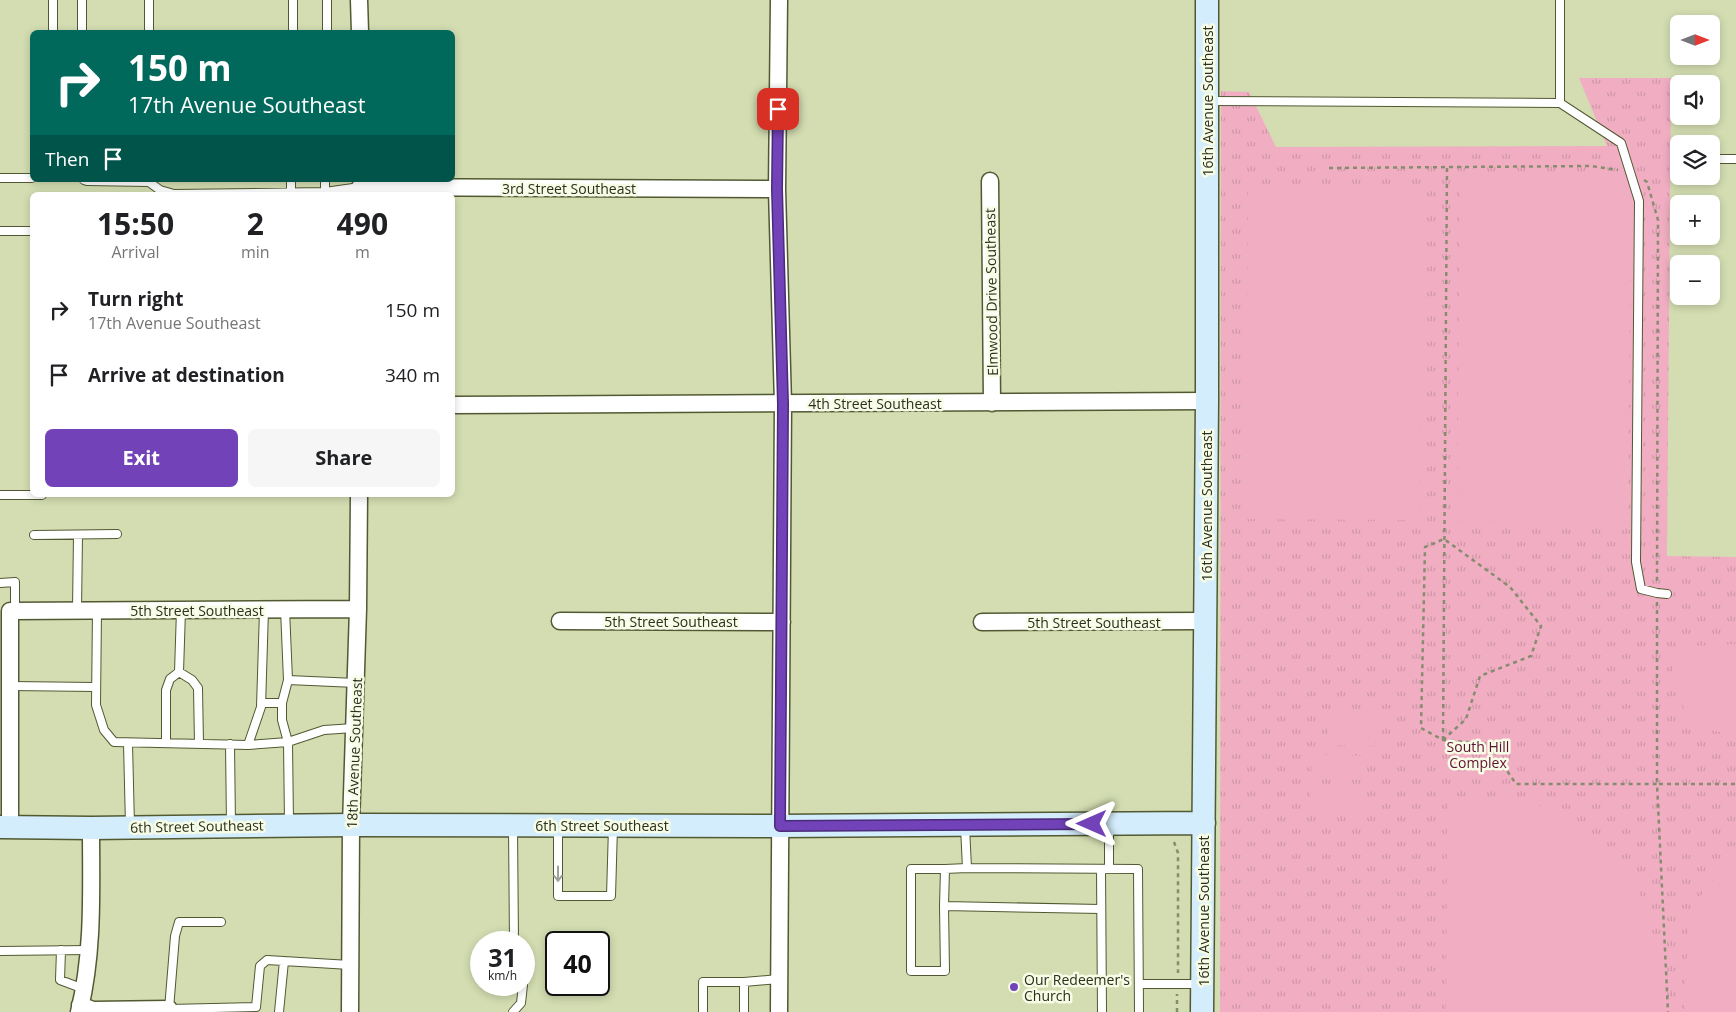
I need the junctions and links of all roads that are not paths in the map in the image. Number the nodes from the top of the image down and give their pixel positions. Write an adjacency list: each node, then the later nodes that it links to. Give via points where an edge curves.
1 (53, 0): 10 (lane)
2 (82, 0): 11 (lane)
3 (149, 0): 12 (lane)
4 (293, 0): 13 (lane)
5 (327, 0): 14 (lane)
6 (359, 0): 15 (street)
7 (779, 0): 28 (street)
8 (1207, 0): 16 (street, 16th Avenue Southeast)
9 (1560, 0): 17 (lane)
10 (54, 30)
11 (82, 30)
12 (149, 30)
13 (293, 30)
14 (327, 30)
15 (360, 30)
16 (1207, 101): 17 (lane); 34 (street, 16th Avenue Southeast)
17 (1560, 103): 45 (lane, via 1621,143 1638,201 1636,562 1641,589)
18 (1720, 159): 19 (lane)
19 (1736, 159)
20 (0, 178): 21 (lane)
21 (30, 178)
22 (990, 181): 35 (street, Elmwood Drive Southeast)
23 (150, 182): 29 (lane)
24 (291, 182): 30 (lane)
25 (325, 182): 31 (lane)
26 (440, 184): 27 (street, 3rd Street Southeast); 28 (street, 3rd Street Southeast)
27 (360, 187): 31 (lane)
28 (777, 189): 36 (street)
29 (167, 192)
30 (291, 192): 31 (lane)
31 (325, 192)
32 (0, 231): 33 (lane)
33 (30, 231)
34 (1207, 401): 35 (street, 4th Street Southeast); 54 (street, 16th Avenue Southeast)
35 (992, 403): 36 (street, 4th Street Southeast)
36 (783, 404): 37 (street, 4th Street Southeast); 55 (street)
37 (455, 406)
38 (0, 495): 39 (lane)
39 (30, 495)
40 (359, 497): 46 (street, 18th Avenue Southeast)
41 (117, 534): 42 (lane)
42 (78, 535): 43 (lane); 47 (lane)
43 (34, 536)
44 (0, 582): 52 (lane, via 15,582)
45 (1667, 594)
46 (358, 609): 51 (street, 5th Street Southeast); 60 (street, 18th Avenue Southeast)
47 (77, 610): 48 (street, 5th Street Southeast); 52 (street, 5th Street Southeast)
48 (97, 610): 49 (street, 5th Street Southeast); 62 (lane)
49 (181, 610): 50 (street, 5th Street Southeast); 58 (lane)
50 (264, 610): 51 (street, 5th Street Southeast); 63 (lane)
51 (285, 610): 59 (lane)
52 (15, 611): 57 (street, via 10,611)
53 (560, 621): 55 (street, 5th Street Southeast)
54 (1206, 621): 56 (street, 5th Street Southeast); 72 (street, 16th Avenue Southeast)
55 (782, 622): 81 (street)
56 (982, 622)
57 (5, 634): 61 (street)
58 (179, 672): 68 (lane, via 170,679 166,690); 69 (lane, via 198,688)
59 (288, 680): 60 (lane); 64 (lane)
60 (356, 683): 65 (street, 18th Avenue Southeast)
61 (10, 686): 62 (lane); 82 (street)
62 (96, 687): 67 (lane, via 96,705 104,730 114,742)
63 (261, 703): 64 (lane); 71 (lane)
64 (282, 703): 66 (lane, via 282,720)
65 (354, 728): 66 (lane, via 324,730); 74 (street, 18th Avenue Southeast)
66 (288, 742): 71 (lane); 79 (lane)
67 (128, 743): 68 (lane); 83 (lane)
68 (166, 743): 69 (lane)
69 (200, 744): 70 (lane)
70 (230, 744): 71 (lane); 78 (lane)
71 (248, 745)
72 (1204, 823): 73 (street, 6th Street Southeast); 100 (street, 16th Avenue Southeast)
73 (1110, 824): 77 (street, 6th Street Southeast); 87 (lane)
74 (351, 825): 75 (street, 6th Street Southeast); 79 (street, 6th Street Southeast); 96 (street, 18th Avenue Southeast)
75 (513, 825): 76 (street, 6th Street Southeast); 91 (lane)
76 (558, 825): 80 (street, 6th Street Southeast); 80 (lane, one-way to 80, via 558,896 611,896)
77 (965, 825): 81 (street, 6th Street Southeast); 86 (lane)
78 (232, 826): 79 (street, 6th Street Southeast); 83 (street, 6th Street Southeast)
79 (289, 826)
80 (612, 826): 81 (street, 6th Street Southeast)
81 (780, 826): 97 (street)
82 (5, 827): 84 (street, 6th Street Southeast)
83 (130, 827): 84 (street, 6th Street Southeast)
84 (91, 828): 94 (street)
85 (945, 868): 86 (lane); 88 (lane); 88 (lane, via 911,869 912,971 945,971)
86 (967, 868): 87 (lane)
87 (1105, 870): 89 (lane); 99 (lane, via 1138,870)
88 (944, 906): 89 (lane)
89 (1101, 909): 112 (lane)
90 (221, 922): 104 (lane, via 178,922)
91 (514, 931)
92 (0, 950): 93 (lane)
93 (61, 950): 94 (lane); 101 (lane, via 60,980)
94 (89, 950): 101 (street)
95 (284, 961): 96 (lane); 105 (lane, via 267,960 260,966); 106 (lane)
96 (350, 965): 107 (street, 18th Avenue Southeast)
97 (779, 979): 98 (lane); 111 (street)
98 (744, 982): 109 (lane, via 703,982); 110 (lane)
99 (1139, 984): 100 (lane); 113 (lane)
100 (1203, 984): 114 (street, 16th Avenue Southeast)
101 (84, 989): 103 (street)
102 (522, 996): 108 (lane, via 522,1003)
103 (79, 1008): 104 (street)
104 (169, 1009): 105 (lane)
105 (256, 1010)
106 (279, 1012)
107 (350, 1012)
108 (513, 1012)
109 (703, 1012)
110 (744, 1012)
111 (779, 1012)
112 (1102, 1012)
113 (1139, 1012)
114 (1202, 1012)

